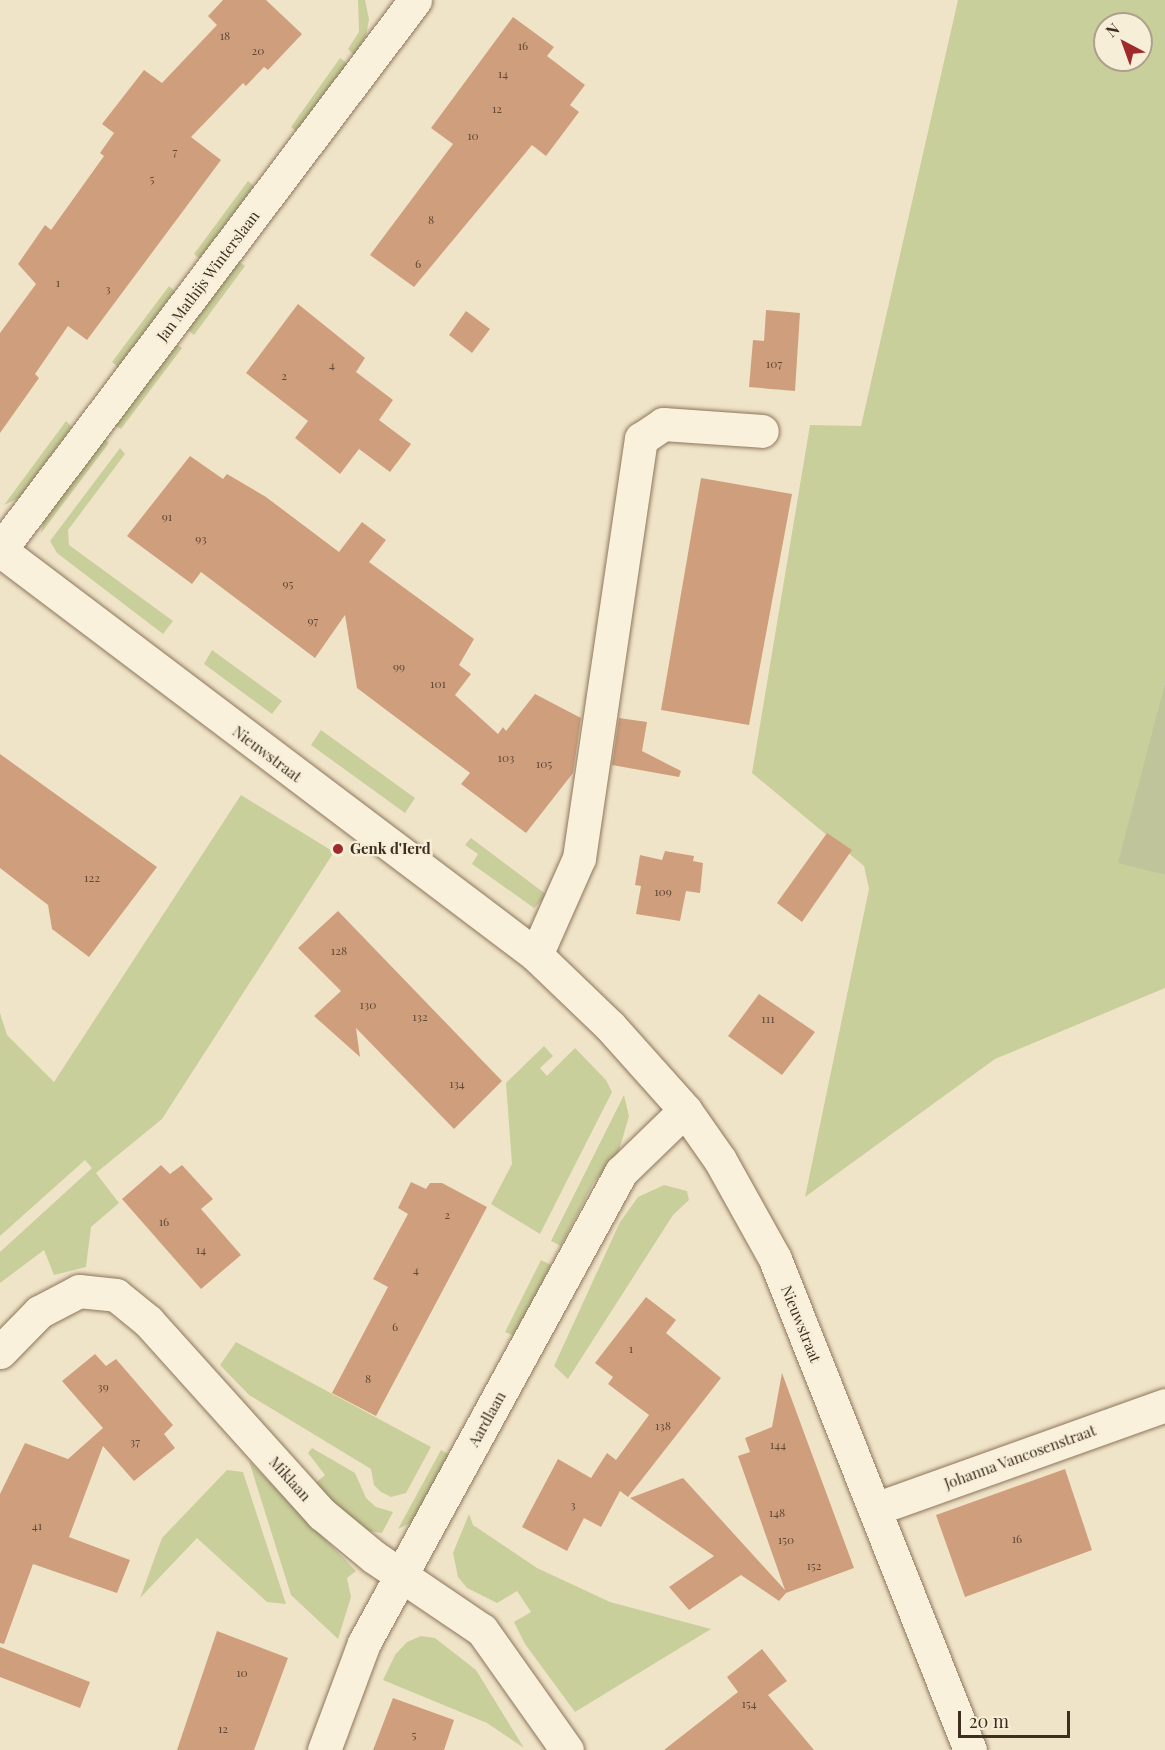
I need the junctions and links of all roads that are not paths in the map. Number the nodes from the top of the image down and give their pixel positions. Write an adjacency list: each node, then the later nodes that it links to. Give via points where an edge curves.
1 (408, 2): 3 (street, Jan Mathijs Winterslaan)
2 (762, 431): 4 (street, via 663,424 641,439 579,858)
3 (0, 550): 4 (street, Nieuwstraat)
4 (536, 956): 5 (street, Nieuwstraat, via 610,1026)
5 (685, 1110): 8 (street, Nieuwstraat, via 720,1160 775,1258); 9 (street, Aardlaan, via 621,1172)
6 (0, 1352): 9 (street, Miklaan, via 39,1312 79,1291 116,1296 148,1321 322,1514)
7 (1165, 1406): 8 (street, Johanna Vancosenstraat)
8 (875, 1509): 12 (street, Nieuwstraat)
9 (401, 1576): 10 (street, Aardlaan, via 364,1643); 11 (street, Miklaan, via 482,1630)
10 (324, 1750)
11 (567, 1750)
12 (970, 1750)

